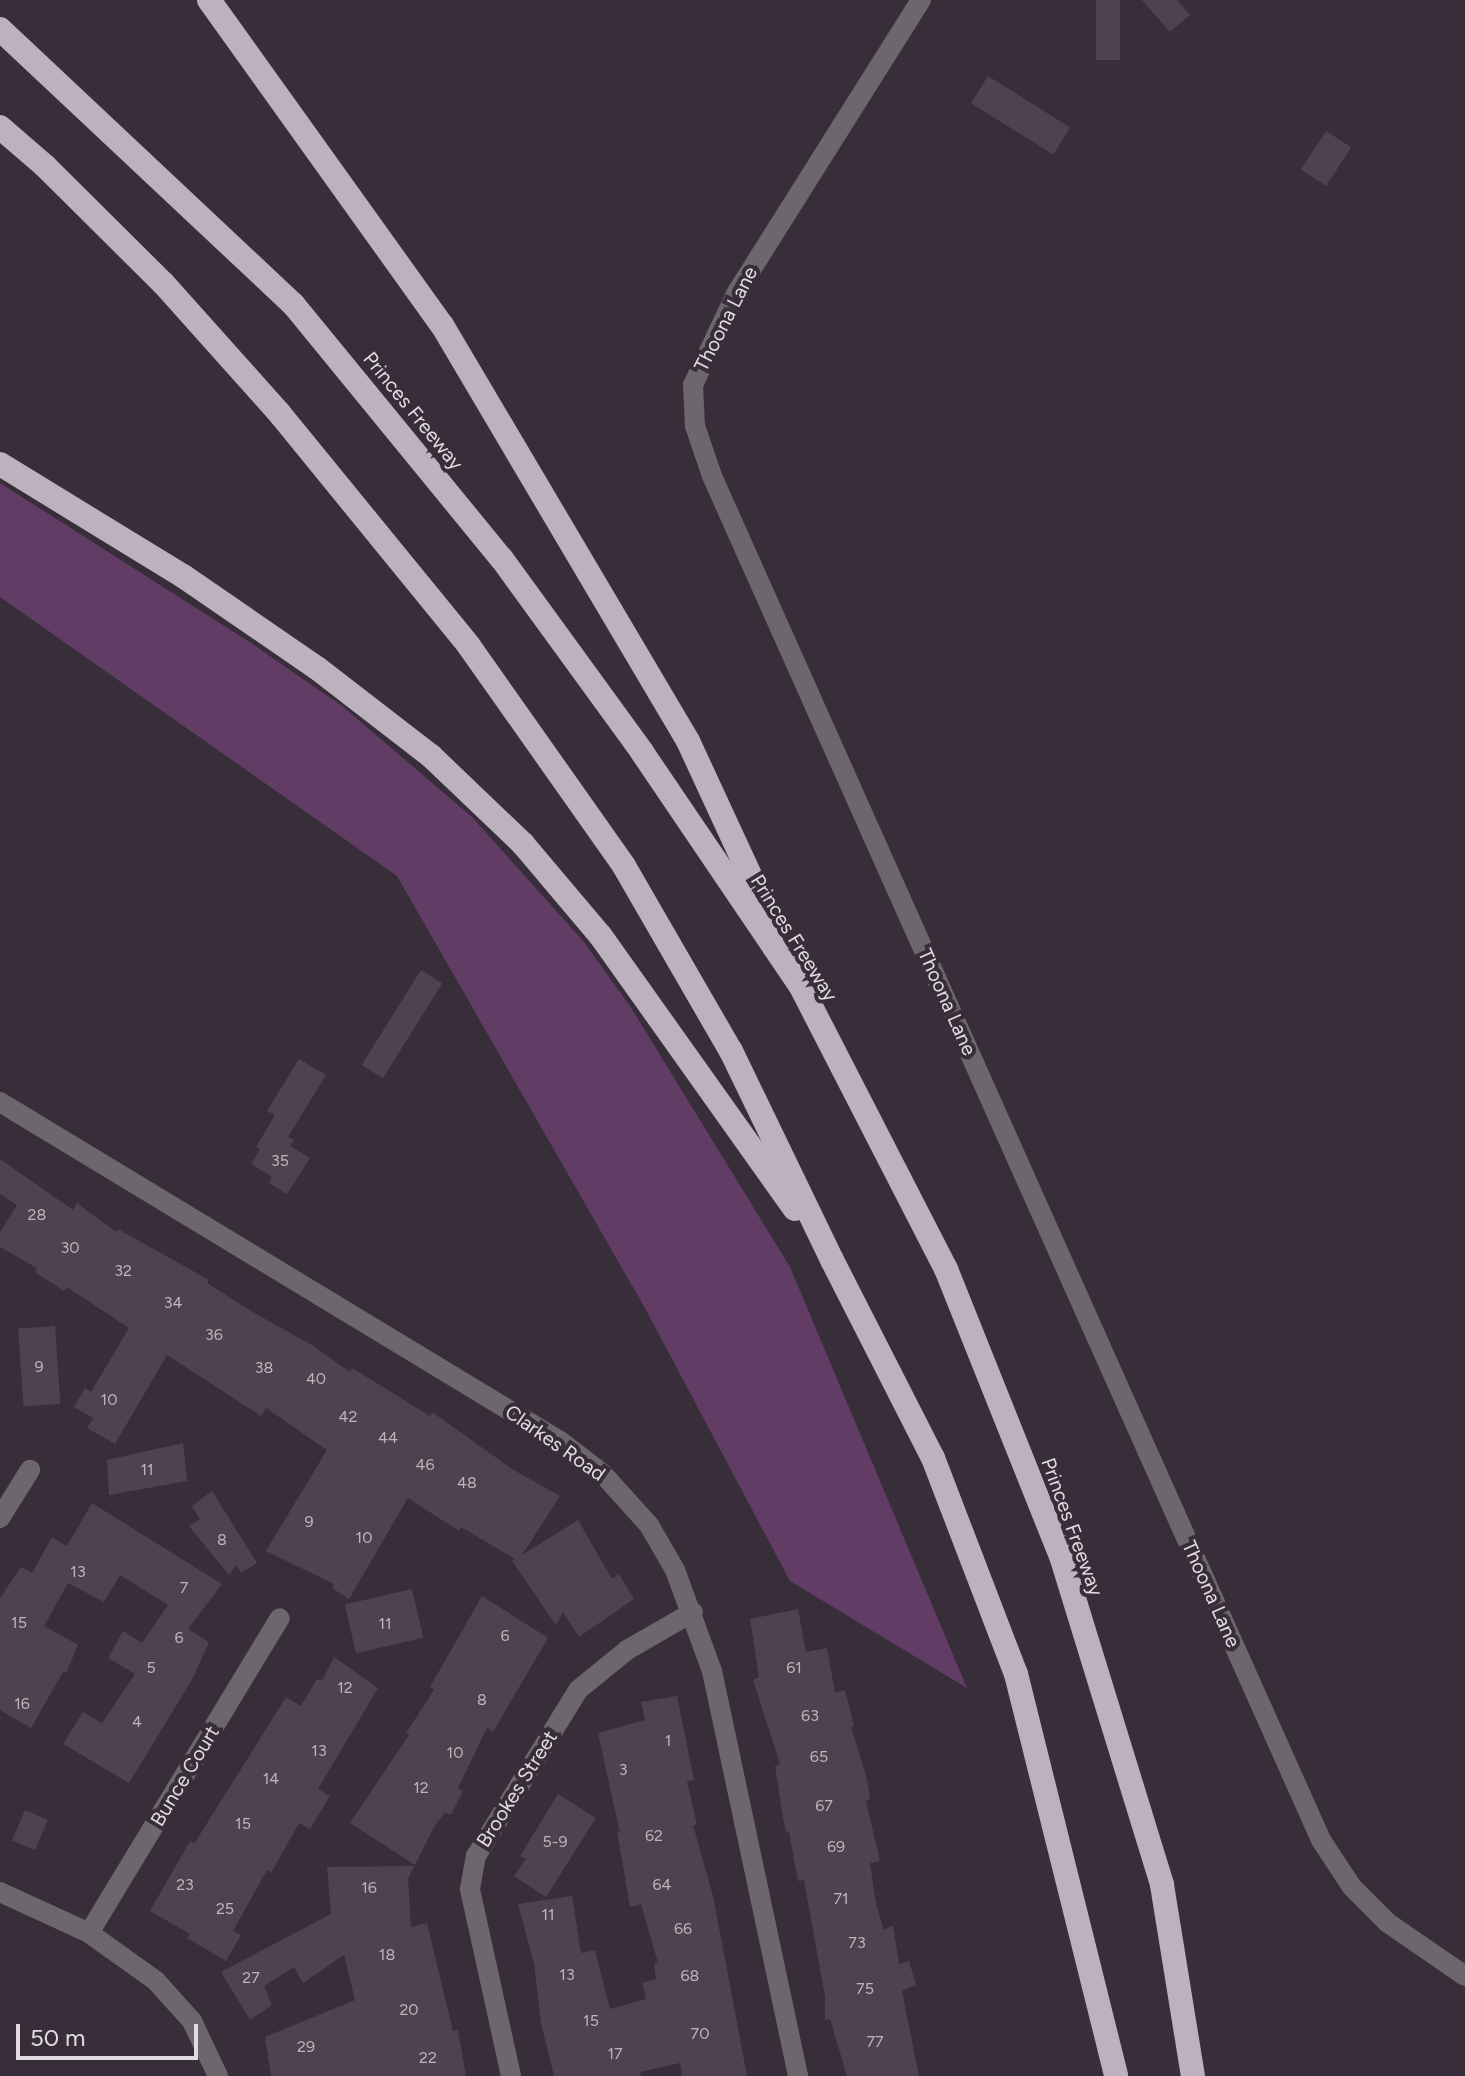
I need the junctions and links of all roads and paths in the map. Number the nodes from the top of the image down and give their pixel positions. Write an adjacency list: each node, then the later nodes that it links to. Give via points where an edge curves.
1 (209, 0): 6 (highway, via 442,325 551,506 688,741)
2 (921, 0): 15 (street, Thoona Lane, via 737,292 693,385 695,426 712,476 1321,1840 1352,1887 1388,1923)
3 (0, 29): 6 (highway, Princes Freeway, via 293,304 502,559 642,752)
4 (0, 127): 8 (highway, via 163,283 280,414 469,646 624,866 731,1051)
5 (0, 464): 8 (highway, via 183,576 317,668 431,756 523,844 600,935)
6 (800, 985): 20 (highway, Princes Freeway, via 946,1269 1061,1556 1162,1885)
7 (0, 1102): 11 (street, Clarkes Road, via 560,1441 602,1473 649,1525)
8 (832, 1260): 19 (highway, via 933,1458 1016,1674)
9 (30, 1470): 10 (street)
10 (0, 1518)
11 (693, 1612): 17 (street, Brookes Street, via 627,1650 578,1690 476,1856 470,1889); 18 (street, Clarkes Road, via 712,1671)
12 (280, 1618): 14 (street, Bunce Court)
13 (0, 1892): 14 (street)
14 (89, 1933): 16 (street, via 156,1981 192,2021)
15 (1465, 1976)
16 (218, 2076)
17 (511, 2076)
18 (798, 2076)
19 (1116, 2076)
20 (1193, 2076)

